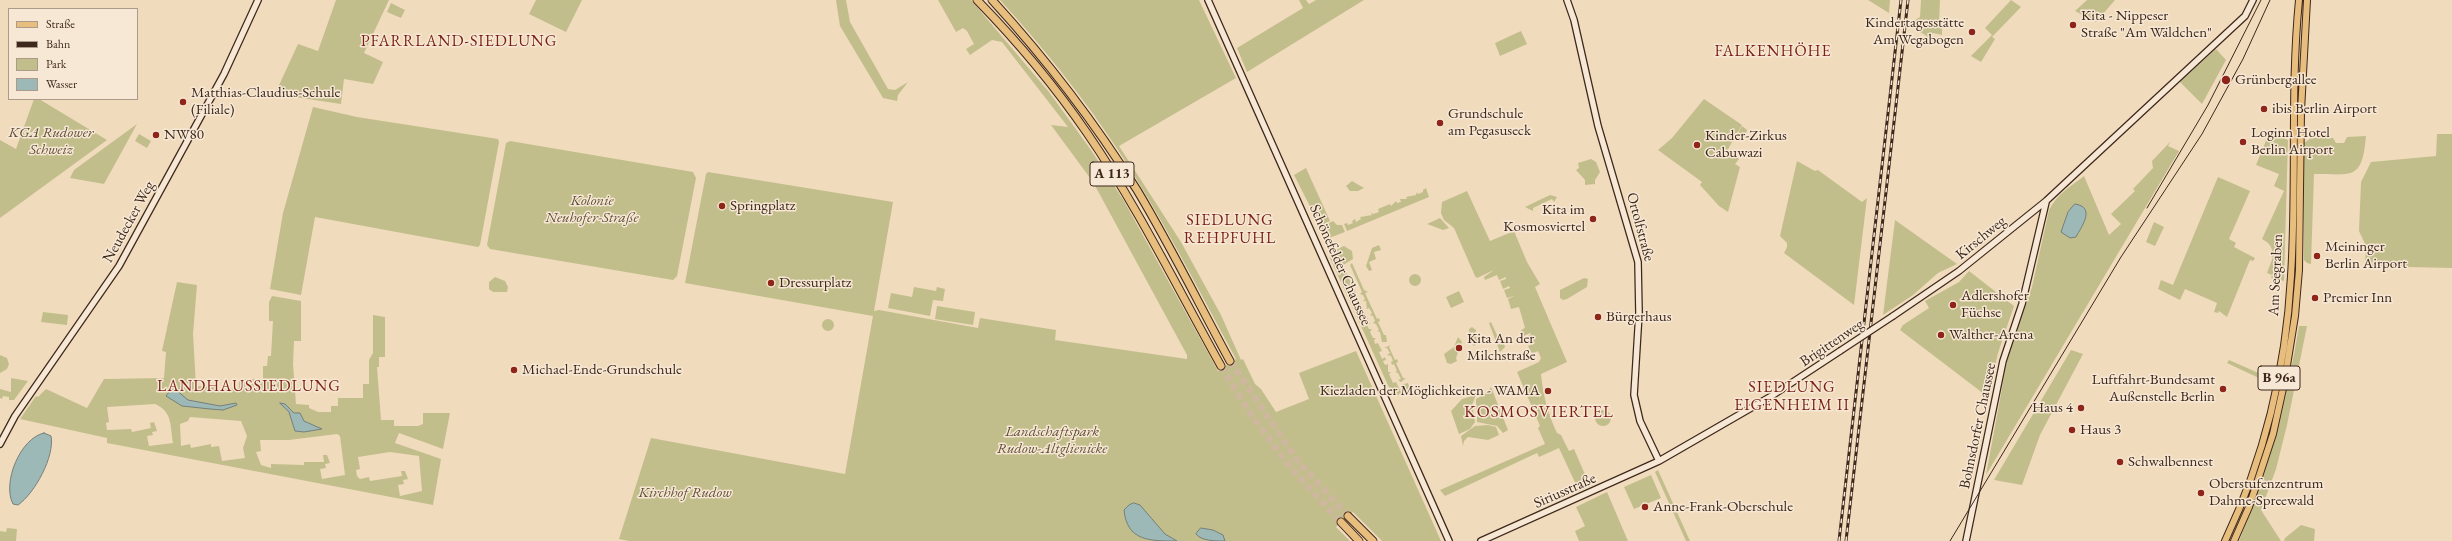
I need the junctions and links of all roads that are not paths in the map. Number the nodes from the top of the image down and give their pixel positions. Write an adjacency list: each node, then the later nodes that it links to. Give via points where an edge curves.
1 (258, 0): 12 (street, Neudecker Weg, via 224,74 119,266 15,416)
2 (977, 0): 11 (highway, A 113, via 1008,33 1088,134)
3 (992, 0): 10 (highway, A 113, via 1056,75 1133,184)
4 (1208, 0): 18 (street, Schönefelder Chaussee)
5 (1567, 0): 13 (street, Ortolfstraße, via 1574,20 1598,126 1638,262 1639,313 1634,395 1640,421)
6 (2302, 0): 21 (main road, Am Seegraben / B 96a, via 2295,96 2292,260 2282,358 2272,413 2260,455); 22 (main road, Am Seegraben / B 96a, via 2299,270 2295,316 2284,384 2272,434 2249,507)
7 (2252, 3): 8 (street, Kirschweg, via 2240,20)
8 (2046, 201): 9 (street, Kirschweg, via 1959,271); 20 (street, Bohnsdorfer Chaussee, via 2022,304 2003,361)
9 (1893, 316): 13 (street, Brigittenweg, bridge, via 1770,398)
10 (1230, 361)
11 (1221, 366)
12 (0, 444)
13 (1659, 461): 19 (street, Siriusstraße)
14 (1348, 516): 17 (highway)
15 (1341, 522): 16 (highway)
16 (1359, 541)
17 (1372, 541)
18 (1449, 541)
19 (1481, 541)
20 (1966, 541)
21 (2225, 541)
22 (2234, 541)

